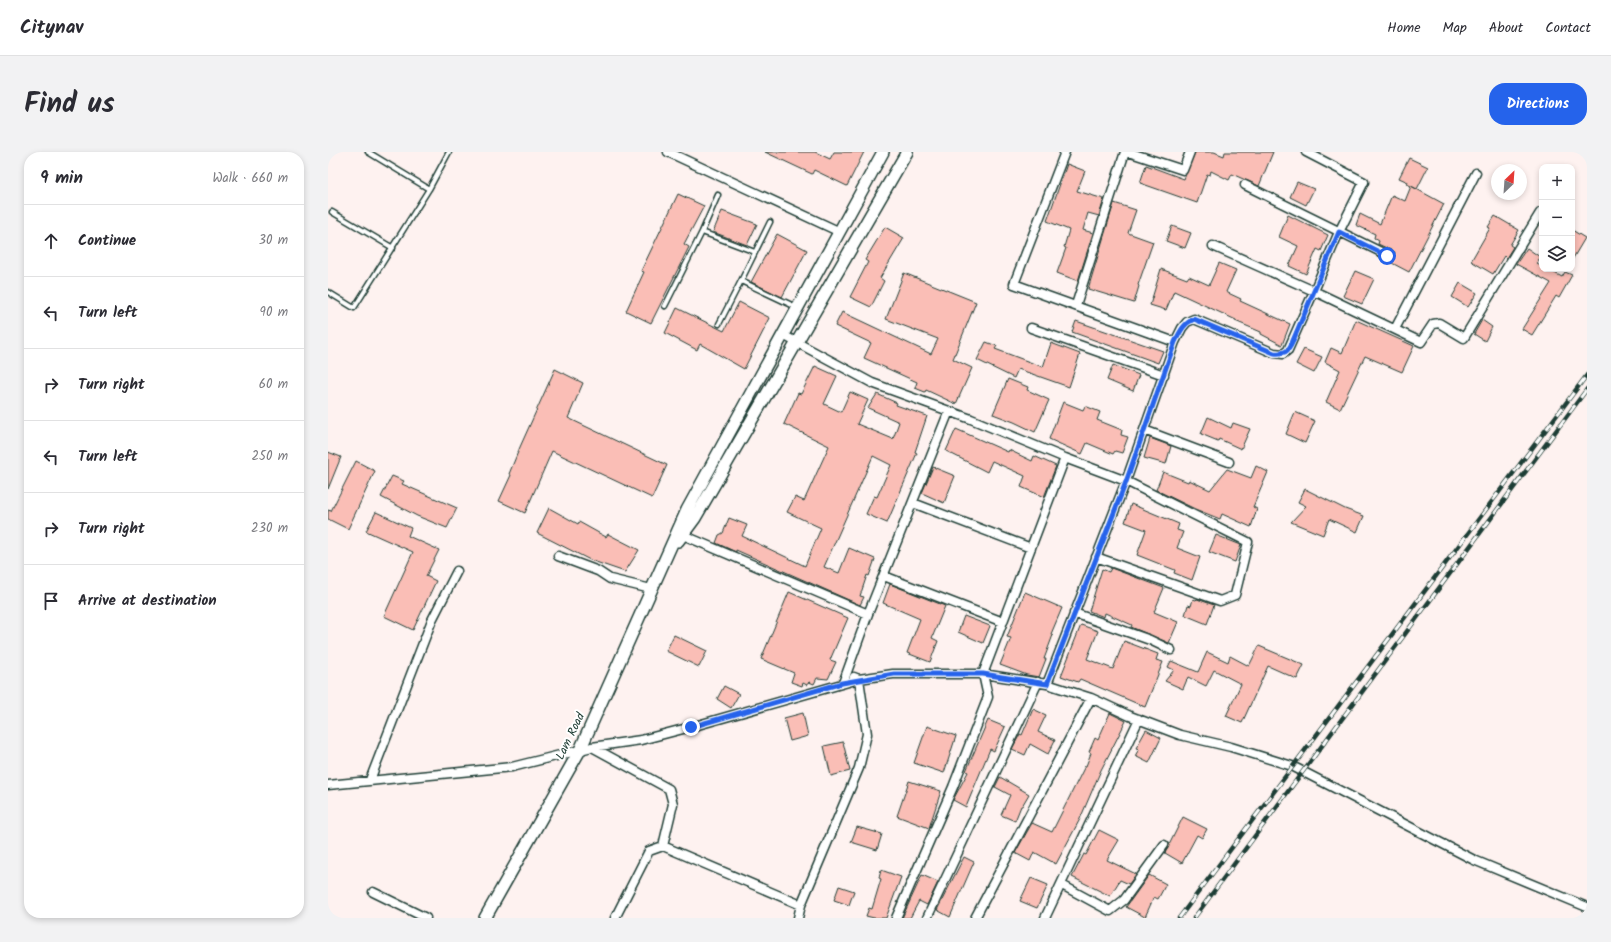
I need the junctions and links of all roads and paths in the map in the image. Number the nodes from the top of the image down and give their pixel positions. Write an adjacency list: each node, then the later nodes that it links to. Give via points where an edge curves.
1 (368, 152): 13 (lane)
2 (449, 152): 13 (lane)
3 (668, 152): 19 (street)
4 (883, 152): 19 (main road)
5 (907, 152): 35 (main road)
6 (1065, 152): 29 (street, via 1014,284)
7 (1124, 152): 29 (street)
8 (1128, 152): 9 (street, via 1184,170)
9 (1190, 152)
10 (1306, 152): 20 (street, via 1364,182)
11 (1476, 173): 33 (street)
12 (1245, 185): 20 (street)
13 (429, 189): 22 (lane)
14 (718, 195): 18 (lane)
15 (332, 212): 22 (lane)
16 (1539, 215): 33 (street, via 1464,338 1439,323 1432,324 1421,342)
17 (770, 222): 23 (lane)
18 (702, 232): 23 (lane); 28 (lane)
19 (840, 232): 30 (main road)
20 (1339, 232): 24 (street); 26 (street)
21 (1213, 246): 26 (street)
22 (393, 248): 27 (lane, via 354,308)
23 (755, 252): 25 (lane)
24 (1387, 256)
25 (741, 281): 30 (lane); 31 (lane)
26 (1314, 291): 33 (street); 36 (street, via 1288,350 1282,354 1274,353 1194,319 1182,328)
27 (328, 292)
28 (665, 306)
29 (1076, 306): 36 (street)
30 (798, 308): 34 (main road)
31 (719, 324)
32 (1031, 328): 37 (street)
33 (1395, 329)
34 (783, 335): 35 (street); 48 (main road, via 687,510)
35 (797, 342): 38 (street, via 872,383); 44 (main road)
36 (1175, 342): 37 (street)
37 (1164, 375): 39 (street)
38 (949, 411): 40 (street); 43 (street)
39 (1144, 430): 41 (street); 42 (street)
40 (1065, 458): 42 (street); 45 (street)
41 (1229, 462)
42 (1126, 482): 47 (street); 47 (street, via 1248,542 1235,595 1220,601)
43 (913, 503): 45 (street); 50 (street)
44 (683, 535): 48 (main road); 53 (street)
45 (1031, 548): 54 (street)
46 (558, 556): 51 (street, via 610,578)
47 (1096, 557): 52 (street)
48 (665, 559): 51 (main road, Lam Road)
49 (457, 571): 66 (street, via 432,620)
50 (884, 576): 53 (street); 54 (street)
51 (651, 589): 65 (main road, Lam Road)
52 (1074, 613): 55 (street); 61 (street)
53 (868, 614): 56 (street)
54 (1003, 622): 57 (street)
55 (1171, 650)
56 (846, 673): 58 (street); 60 (street)
57 (983, 674): 58 (street, via 894,674); 59 (street); 78 (street, via 988,697 953,787)
58 (859, 679): 60 (street); 72 (street, via 867,734 859,768)
59 (1038, 682): 61 (street); 79 (street)
60 (842, 683): 64 (street, via 641,740)
61 (1047, 684): 62 (street)
62 (1091, 698): 63 (street); 80 (street)
63 (1139, 719): 70 (street); 73 (street, via 1180,735 1231,747 1292,766 1474,860)
64 (592, 747): 65 (street); 69 (street, via 669,788 673,804)
65 (580, 750): 66 (street, via 512,767); 75 (main road, Lam Road)
66 (370, 780): 67 (street)
67 (328, 785)
68 (1164, 845): 70 (street, via 1124,900 1110,911)
69 (663, 846): 72 (street); 76 (street, via 649,851)
70 (1062, 885): 81 (street)
71 (374, 892): 74 (street)
72 (801, 905): 77 (street)
73 (1587, 907)
74 (426, 918)
75 (485, 918)
76 (615, 918)
77 (798, 918)
78 (896, 918)
79 (927, 918)
80 (975, 918)
81 (1045, 918)

